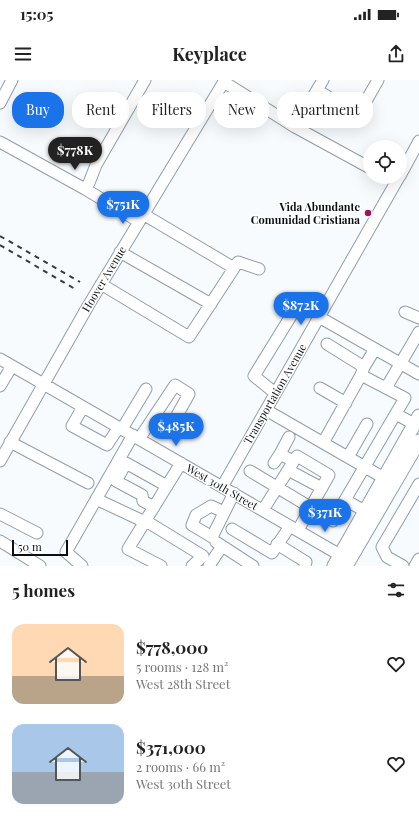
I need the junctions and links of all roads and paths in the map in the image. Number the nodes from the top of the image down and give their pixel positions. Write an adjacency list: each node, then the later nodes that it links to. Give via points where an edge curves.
1 (12, 80): 7 (street)
2 (144, 80): 15 (street)
3 (323, 80): 6 (street)
4 (378, 80): 6 (street, via 358,115)
5 (224, 81): 8 (street); 16 (street, Hoover Avenue)
6 (317, 90)
7 (0, 103)
8 (277, 115)
9 (297, 128): 13 (street)
10 (419, 141): 12 (street, Transportation Avenue)
11 (0, 142): 15 (street)
12 (407, 160)
13 (363, 164)
14 (393, 184): 24 (street, Transportation Avenue)
15 (85, 189): 16 (street)
16 (141, 217): 17 (street, Hoover Avenue); 18 (street)
17 (120, 252): 20 (street, Hoover Avenue); 21 (street)
18 (234, 268): 19 (street, via 238,262); 21 (street)
19 (260, 270)
20 (101, 284): 21 (street, via 189,337); 34 (street, Hoover Avenue)
21 (211, 304)
22 (294, 311): 39 (street, via 254,376)
23 (405, 312): 25 (street)
24 (319, 318): 28 (street); 39 (street, Transportation Avenue)
25 (419, 318)
26 (419, 332): 30 (street)
27 (327, 344): 32 (street)
28 (375, 349): 30 (street); 32 (street)
29 (0, 359): 31 (street, West 30th Street)
30 (401, 364): 33 (street); 37 (street)
31 (12, 366): 34 (street, West 30th Street); 35 (street)
32 (363, 371): 37 (street); 40 (street)
33 (419, 374)
34 (43, 384): 41 (street, West 30th Street); 51 (street, Hoover Avenue)
35 (0, 386)
36 (320, 388): 40 (street)
37 (386, 388): 43 (street, via 404,398)
38 (146, 389): 47 (street)
39 (275, 393): 42 (street, Transportation Avenue)
40 (346, 403): 52 (street)
41 (84, 407): 47 (street, West 30th Street); 47 (street, via 72,426 107,445)
42 (266, 410): 52 (street); 65 (street, Transportation Avenue)
43 (396, 414): 45 (street); 59 (street)
44 (153, 418): 48 (street)
45 (417, 420): 61 (main road)
46 (368, 424): 54 (street)
47 (120, 428): 48 (street, West 30th Street)
48 (136, 437): 56 (street, West 30th Street); 69 (street)
49 (289, 437): 53 (street)
50 (419, 441): 86 (main road)
51 (10, 442): 55 (street, Hoover Avenue); 62 (street)
52 (324, 443): 54 (street)
53 (280, 454): 57 (street); 58 (street)
54 (348, 457): 59 (street)
55 (0, 461)
56 (182, 463): 64 (street); 65 (street, West 30th Street)
57 (274, 463)
58 (291, 465): 66 (street); 67 (street); 67 (street, via 297,456 329,476)
59 (365, 467): 61 (street); 70 (street)
60 (250, 472): 66 (street)
61 (384, 478): 74 (main road)
62 (88, 483)
63 (419, 484): 94 (street, via 382,547 387,557)
64 (167, 486): 71 (street); 71 (street, via 126,463 116,481 142,494 143,501)
65 (222, 487): 68 (street, West 30th Street)
66 (278, 488): 72 (street); 73 (street)
67 (322, 488): 72 (street)
68 (234, 493): 73 (street, West 30th Street); 75 (street)
69 (96, 499): 77 (street); 88 (street, via 66,552)
70 (345, 500): 72 (street, via 333,520); 74 (street)
71 (154, 507): 77 (street)
72 (310, 507): 78 (street)
73 (263, 510): 78 (street, West 30th Street)
74 (365, 511): 86 (main road)
75 (224, 512): 82 (street); 82 (street, via 211,506 196,515 192,525)
76 (0, 514): 80 (street)
77 (145, 522): 84 (street); 89 (street, via 128,548)
78 (294, 528): 83 (street); 86 (street, West 30th Street)
79 (232, 529): 83 (street, via 272,553)
80 (37, 533)
81 (0, 541): 87 (street)
82 (216, 542): 84 (street); 91 (street); 92 (street)
83 (277, 544): 93 (street, via 306,562)
84 (203, 556): 90 (street)
85 (419, 559): 95 (street)
86 (346, 563)
87 (35, 565)
88 (82, 566)
89 (161, 566)
90 (192, 566)
91 (209, 566)
92 (253, 566)
93 (305, 566)
94 (403, 566)
95 (415, 566)

